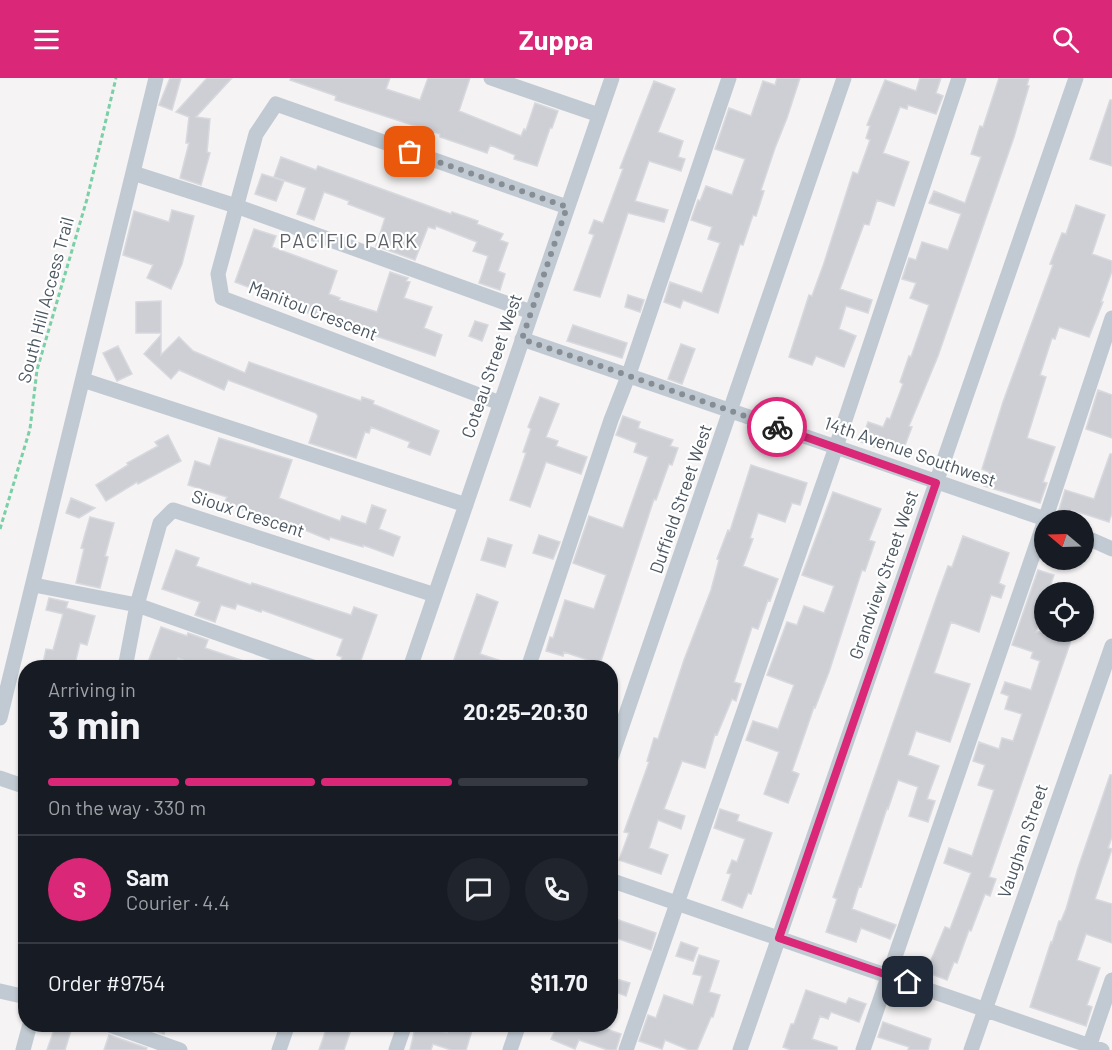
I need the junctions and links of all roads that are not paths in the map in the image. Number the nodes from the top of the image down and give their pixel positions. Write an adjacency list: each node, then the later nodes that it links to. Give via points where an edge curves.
1 (156, 78): 9 (street)
2 (491, 78): 8 (street)
3 (612, 78): 8 (street, Coteau Street West)
4 (729, 78): 15 (street)
5 (844, 78): 18 (street, Duffield Street West)
6 (959, 78): 19 (street)
7 (1076, 78): 20 (street, Grandview Street West)
8 (599, 115): 11 (street, Coteau Street West)
9 (133, 174): 10 (street); 16 (street)
10 (236, 206): 11 (street, Manitou Crescent, via 256,134 276,104); 12 (street); 17 (street, Manitou Crescent, via 218,274 222,298)
11 (567, 207): 12 (street, Coteau Street West)
12 (531, 312): 14 (street, Coteau Street West)
13 (1112, 318): 22 (street)
14 (522, 339): 15 (street, 14th Avenue Southwest); 17 (street, Coteau Street West)
15 (629, 374): 18 (street, 14th Avenue Southwest); 34 (street, via 610,420)
16 (82, 380): 21 (street); 27 (street)
17 (500, 403): 21 (street, Coteau Street West)
18 (731, 412): 19 (street, 14th Avenue Southwest); 36 (street, Duffield Street West)
19 (836, 447): 20 (street, 14th Avenue Southwest); 40 (street)
20 (936, 483): 23 (street, 14th Avenue Southwest); 41 (street, Grandview Street West)
21 (465, 505): 28 (street, Coteau Street West)
22 (1049, 510)
23 (1034, 517)
24 (1094, 541): 25 (street)
25 (1112, 549)
26 (1034, 553): 42 (street)
27 (34, 585): 29 (street); 35 (street)
28 (435, 595): 29 (street, Sioux Crescent, via 173,510 160,523); 33 (street, Coteau Street West)
29 (137, 605): 31 (street, Sioux Crescent); 32 (street)
30 (1112, 646): 46 (street, Vaughan Street)
31 (127, 660)
32 (293, 660)
33 (413, 660)
34 (531, 660)
35 (0, 718)
36 (618, 738)
37 (0, 778): 38 (street)
38 (18, 784)
39 (618, 883): 40 (street)
40 (676, 903): 41 (street); 58 (street)
41 (779, 938): 42 (street); 59 (street, Grandview Street West)
42 (889, 975): 46 (street); 60 (street)
43 (1112, 980): 52 (street)
44 (0, 991): 45 (street)
45 (18, 995)
46 (986, 1008): 52 (street); 61 (street, Vaughan Street)
47 (28, 1032): 53 (street)
48 (129, 1032): 54 (street)
49 (285, 1032): 55 (street)
50 (402, 1032): 56 (street)
51 (516, 1032): 57 (street)
52 (1093, 1048)
53 (23, 1050)
54 (180, 1050)
55 (279, 1050)
56 (396, 1050)
57 (510, 1050)
58 (626, 1050)
59 (740, 1050)
60 (863, 1050)
61 (971, 1050)

